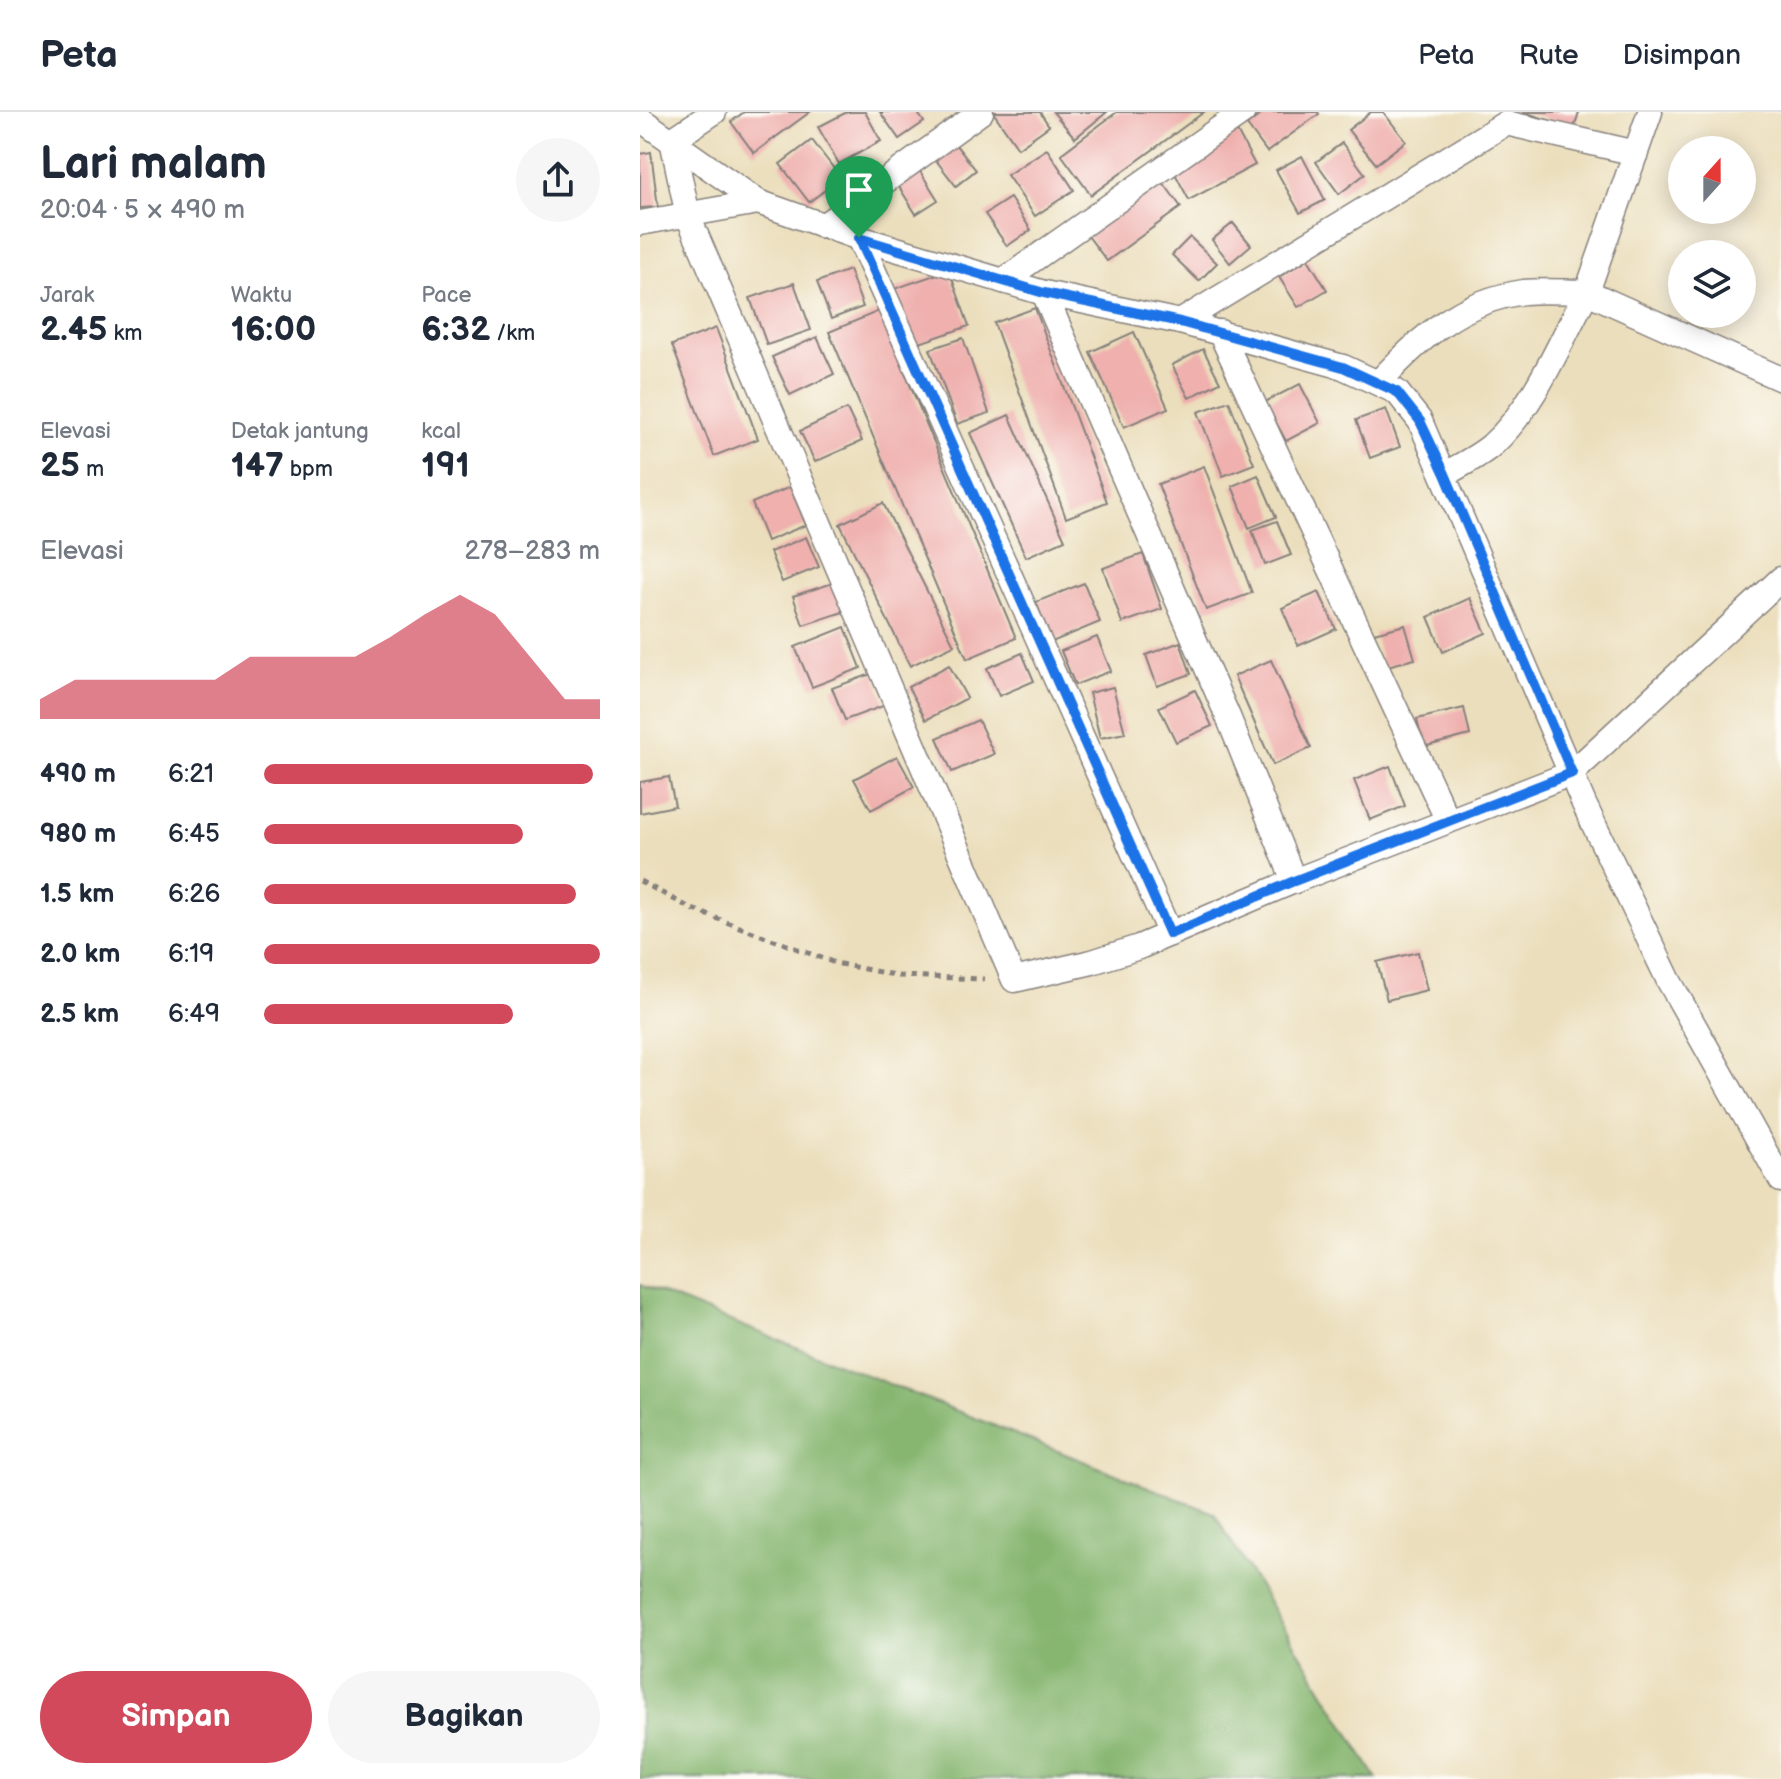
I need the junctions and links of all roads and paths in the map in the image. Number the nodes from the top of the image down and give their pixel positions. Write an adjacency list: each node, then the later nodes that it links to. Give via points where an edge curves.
1 (714, 112): 6 (street)
2 (981, 112): 11 (street)
3 (1243, 112): 13 (street)
4 (1650, 112): 7 (street)
5 (640, 119): 6 (street)
6 (672, 140): 8 (street); 9 (street)
7 (1636, 153): 14 (street); 16 (street, via 1506,123)
8 (758, 202): 9 (street); 11 (street)
9 (688, 216): 10 (street); 27 (street)
10 (640, 223)
11 (823, 226): 12 (street)
12 (859, 238): 13 (street); 26 (street)
13 (1003, 281): 15 (street)
14 (1587, 292): 18 (street); 19 (street, via 1524,292 1452,315); 20 (street, via 1511,425 1471,461)
15 (1044, 293): 16 (street); 25 (street)
16 (1180, 322): 17 (street)
17 (1220, 332): 19 (street); 23 (street)
18 (1781, 379)
19 (1379, 382): 20 (street, via 1409,405)
20 (1445, 474): 22 (street)
21 (1781, 579): 22 (street)
22 (1572, 773): 23 (street); 28 (street, via 1669,981)
23 (1448, 821): 25 (street)
24 (640, 881): 27 (path, via 692,909 835,963 899,976)
25 (1294, 881): 26 (street)
26 (1170, 934): 27 (street, via 1092,962)
27 (1014, 980)
28 (1781, 1180)

